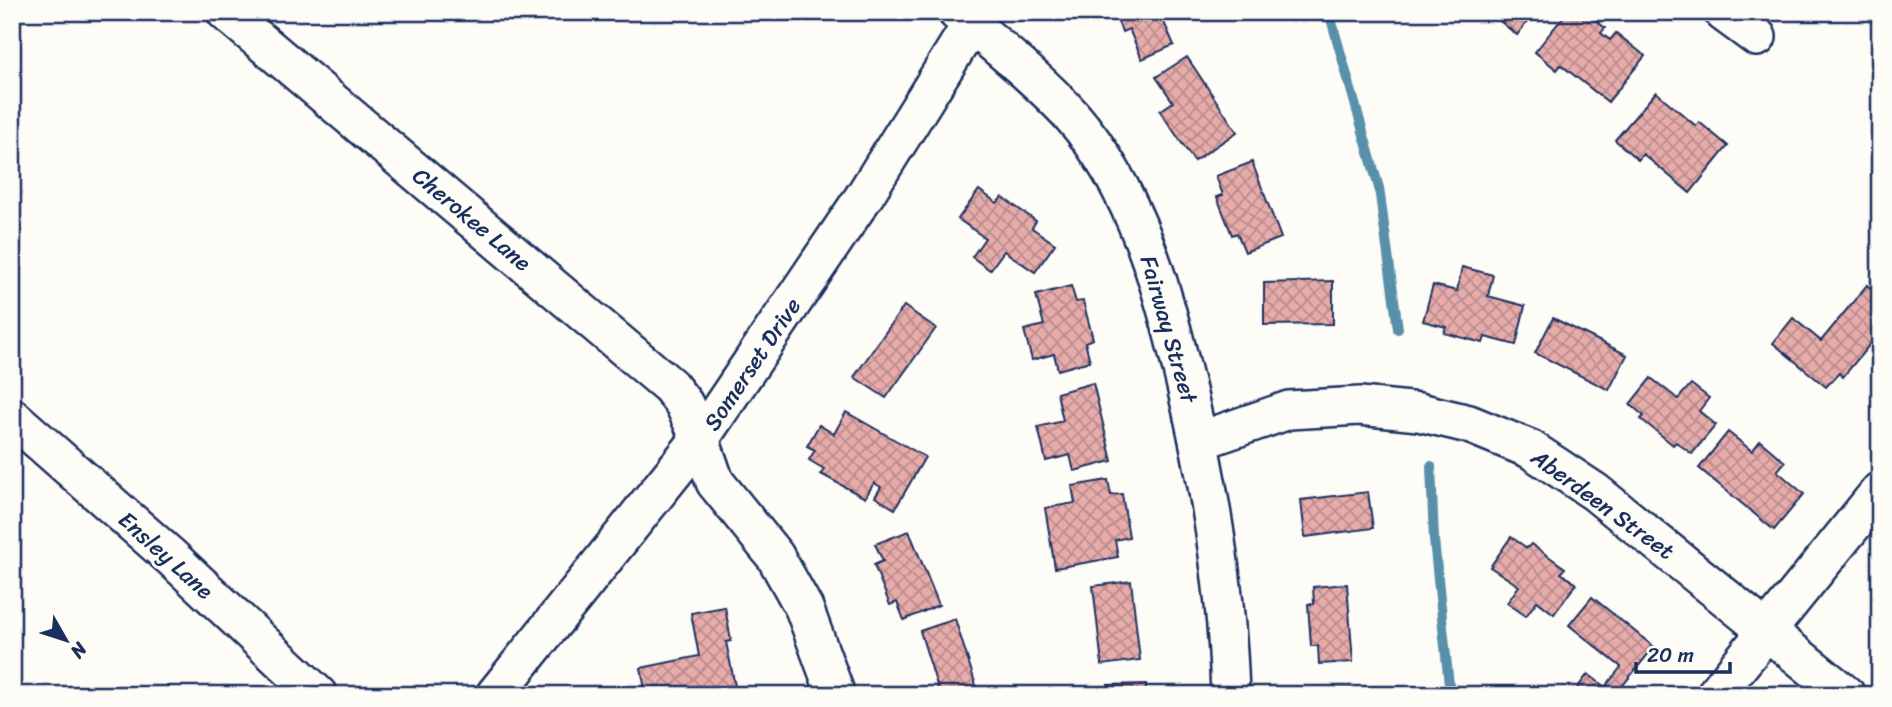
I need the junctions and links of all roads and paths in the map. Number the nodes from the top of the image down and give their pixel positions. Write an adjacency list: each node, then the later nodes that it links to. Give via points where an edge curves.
1 (226, 12): 6 (street, Cherokee Lane, via 670,386)
2 (1723, 12): 4 (street)
3 (969, 17): 6 (street, Somerset Drive, via 865,195); 7 (street, Fairway Street, via 1071,116 1111,173 1139,226 1155,273)
4 (1758, 37)
5 (12, 417): 10 (street, Ensley Lane)
6 (700, 439): 11 (street, Somerset Drive); 12 (street, Cherokee Lane, via 715,482 775,556 804,608)
7 (1199, 441): 9 (street, Aberdeen Street, via 1289,410 1360,406 1419,412 1469,424 1530,449 1595,492); 13 (street, Fairway Street, via 1219,557)
8 (1880, 491): 9 (street)
9 (1768, 630): 14 (street); 15 (street, Aberdeen Street)
10 (318, 695)
11 (495, 695)
12 (836, 695)
13 (1230, 695)
14 (1715, 695)
15 (1846, 695)

